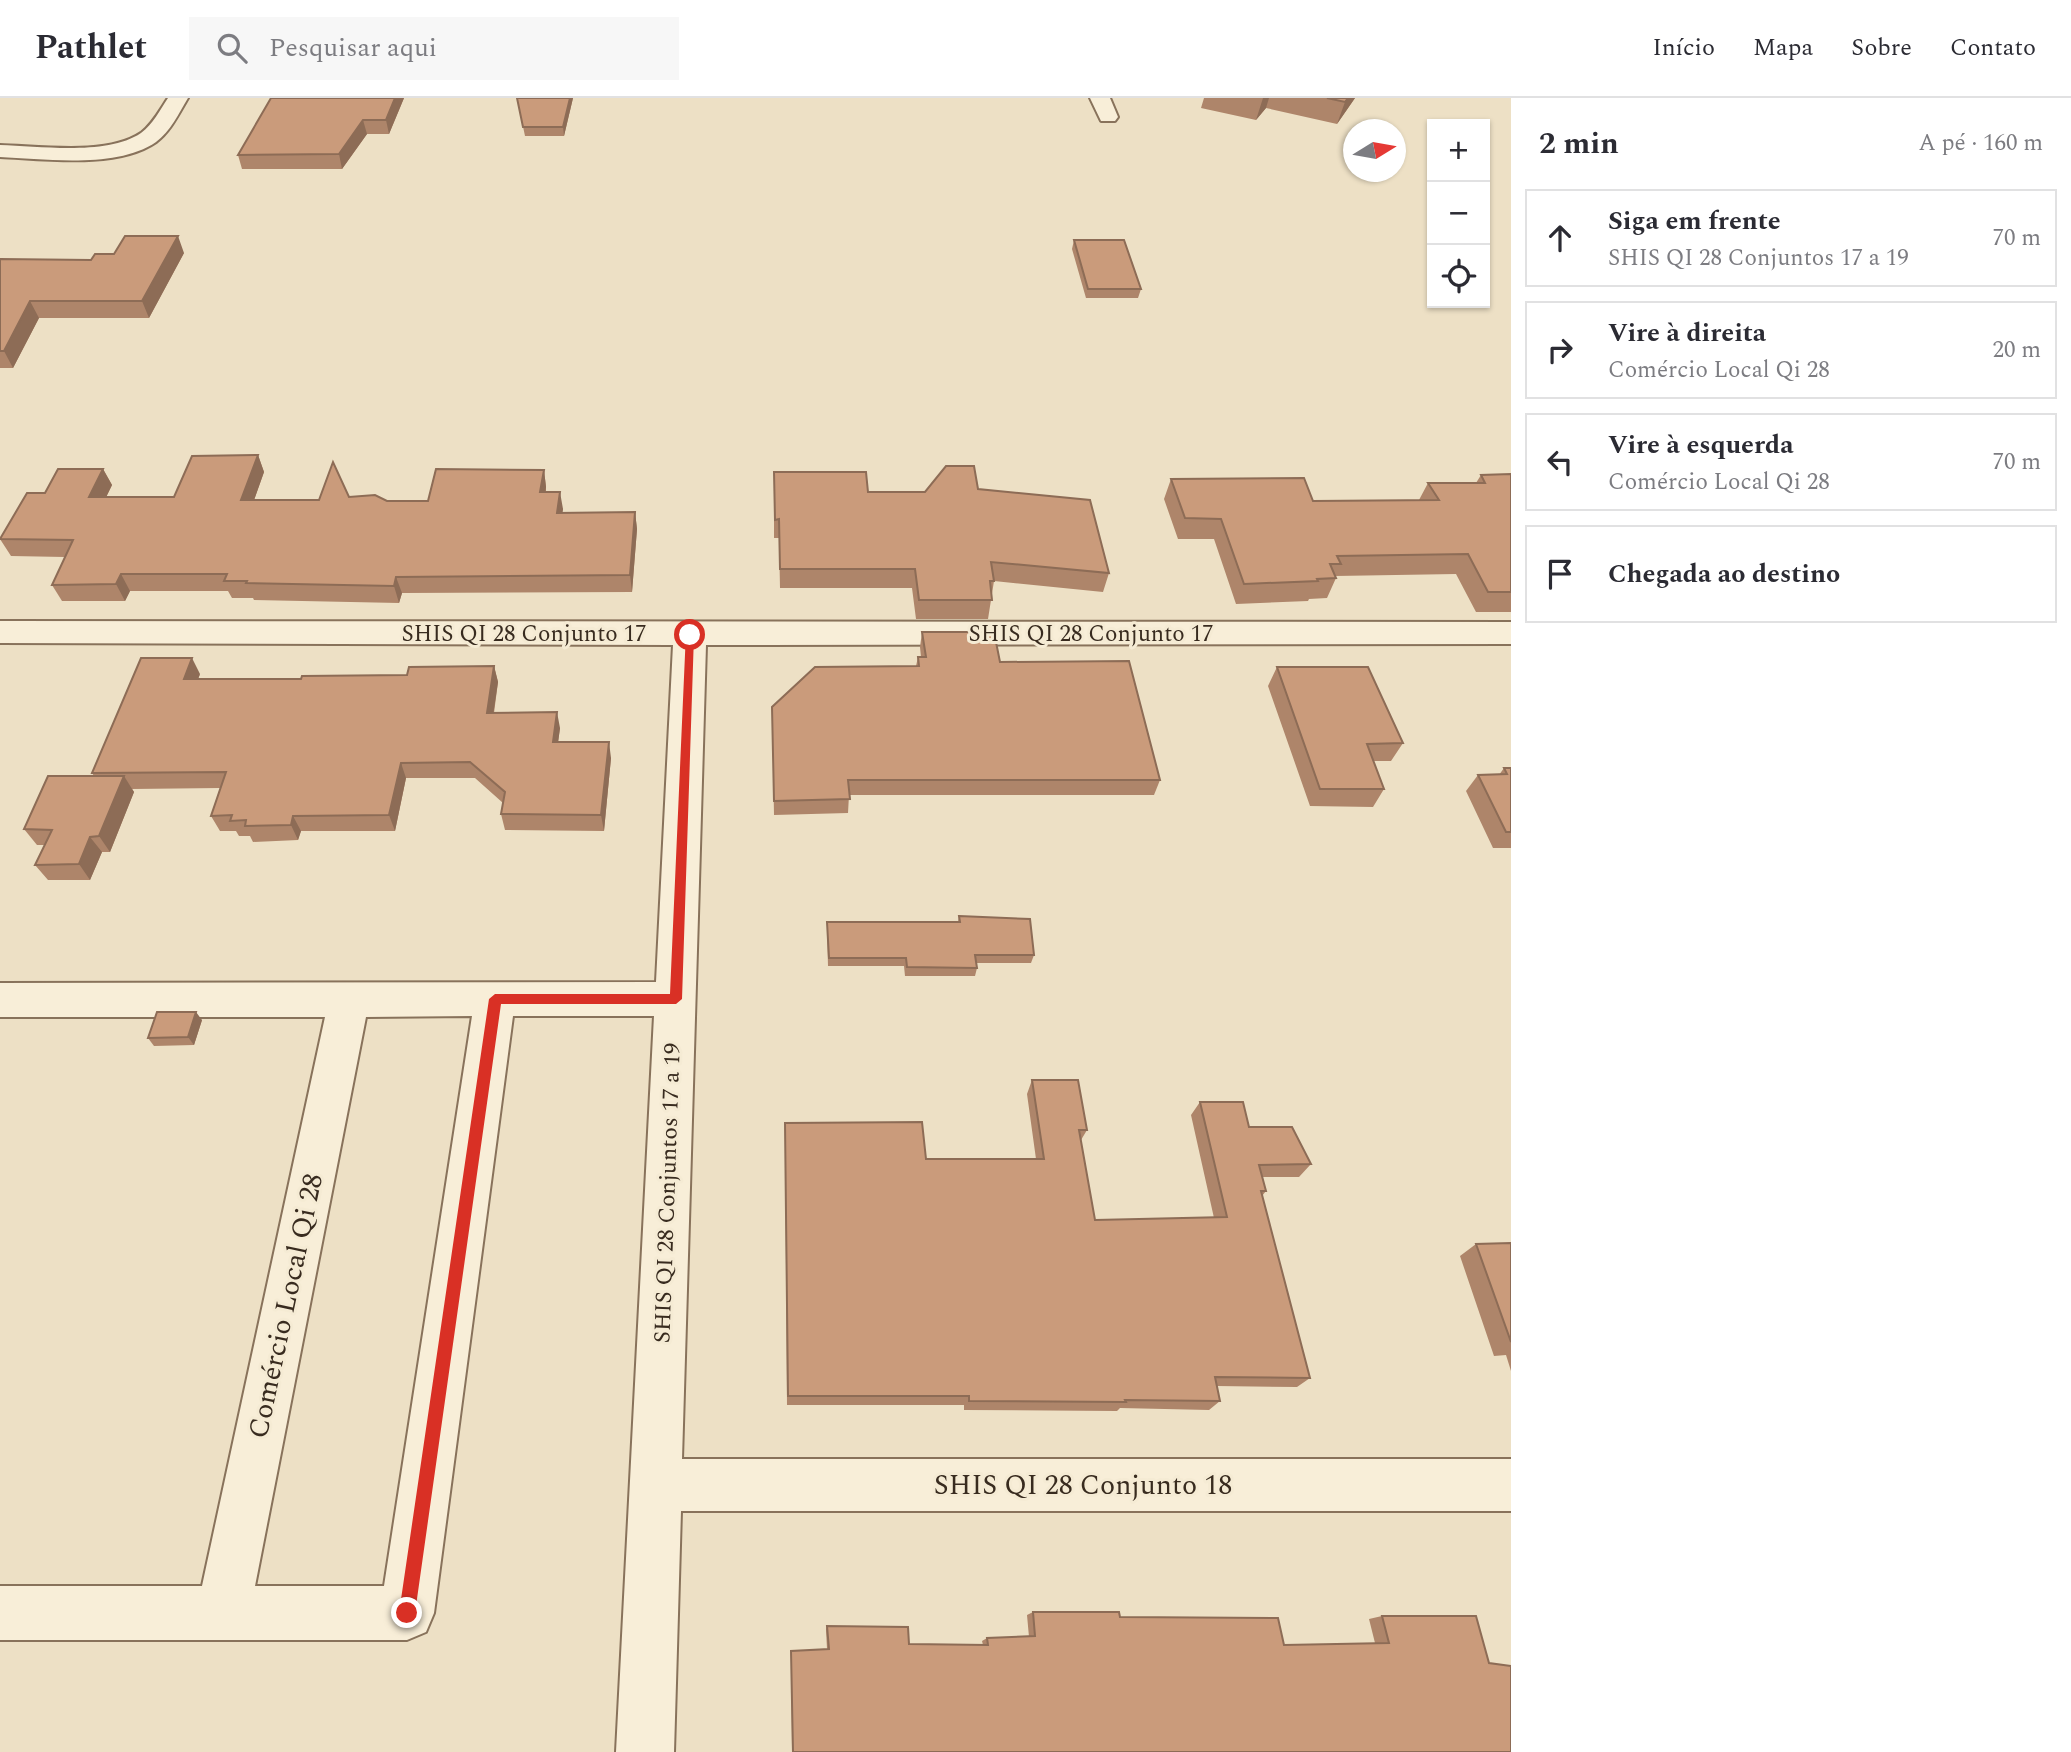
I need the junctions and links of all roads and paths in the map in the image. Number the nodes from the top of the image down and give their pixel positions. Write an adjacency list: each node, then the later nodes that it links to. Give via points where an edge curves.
1 (178, 98): 2 (street, via 159,127 142,142 114,150)
2 (0, 151)
3 (0, 632): 5 (street, SHIS QI 28 Conjunto 17)
4 (1511, 633): 5 (street, SHIS QI 28 Conjunto 17)
5 (690, 635): 8 (street, SHIS QI 28 Conjuntos 17 a 19)
6 (349, 999): 7 (street); 9 (street); 13 (street, Comércio Local Qi 28)
7 (495, 999): 8 (street); 13 (street, via 407,1613)
8 (676, 999): 10 (street, SHIS QI 28 Conjuntos 17 a 19)
9 (0, 1000)
10 (656, 1485): 11 (street, SHIS QI 28 Conjunto 18); 14 (street, SHIS QI 28 Conjuntos 17 a 19)
11 (1511, 1485)
12 (0, 1613): 13 (street)
13 (223, 1613)
14 (645, 1752)

